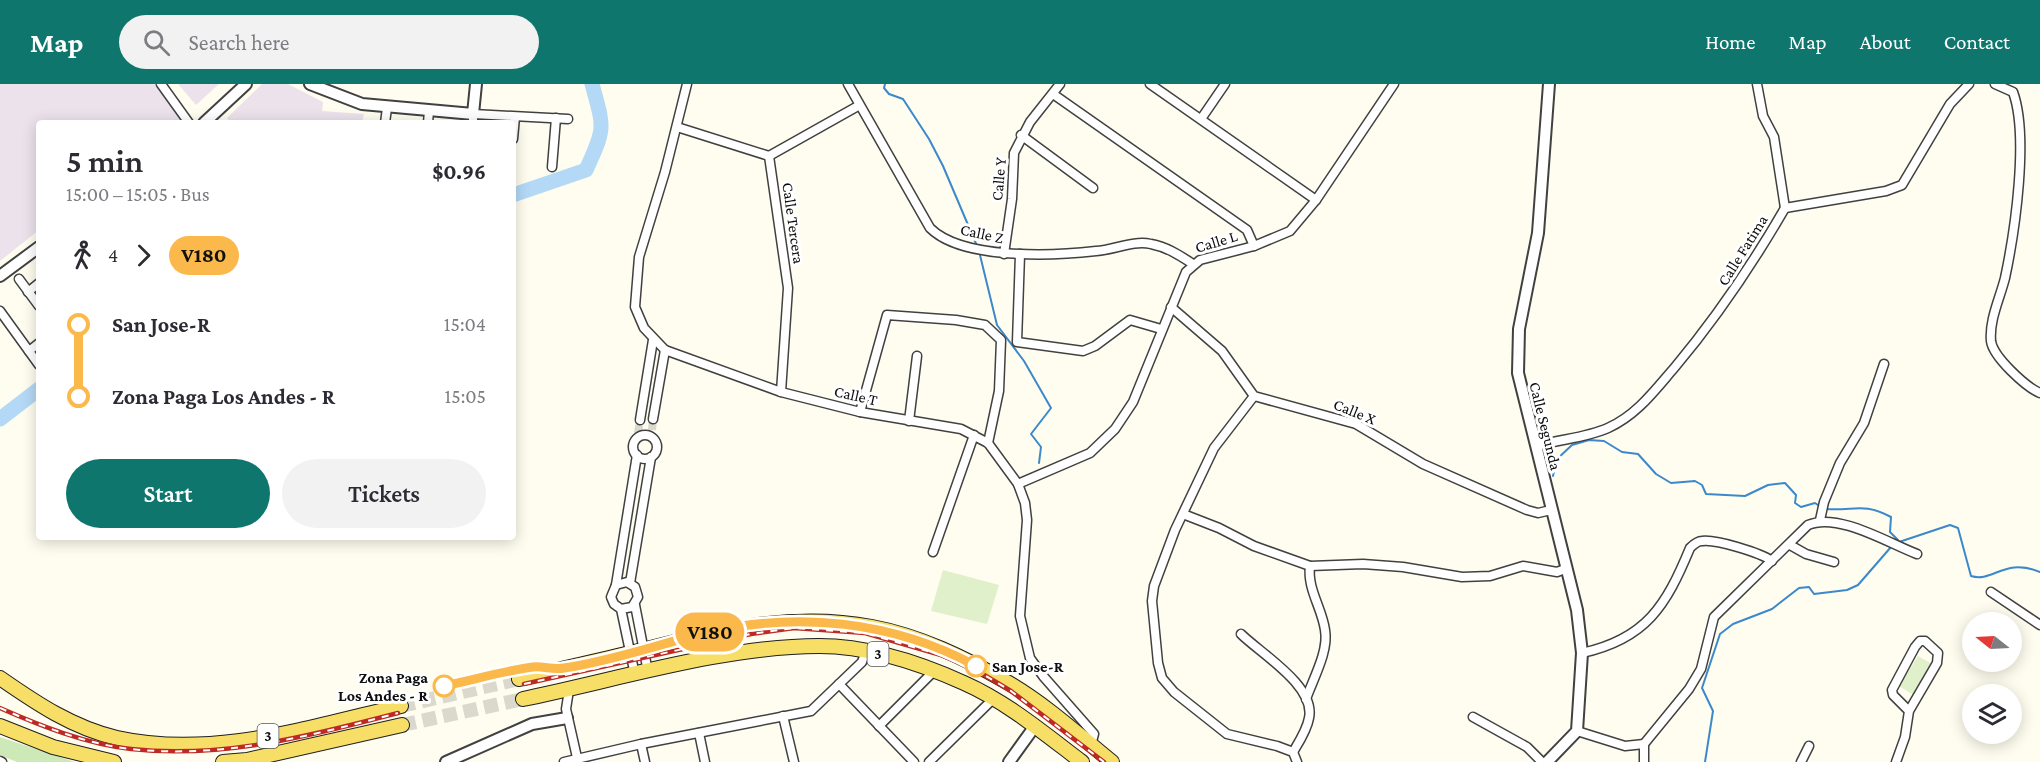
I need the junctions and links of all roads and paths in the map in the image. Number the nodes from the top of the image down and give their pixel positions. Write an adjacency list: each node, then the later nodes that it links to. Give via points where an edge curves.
1 (161, 84): 24 (street)
2 (246, 84): 25 (street)
3 (310, 84): 17 (street, via 349,101)
4 (476, 84): 22 (street)
5 (687, 84): 29 (street, Calle T)
6 (848, 84): 16 (street, Calle Z)
7 (1060, 84): 15 (street, Calle Y)
8 (1150, 84): 21 (street)
9 (1225, 84): 21 (street)
10 (1394, 84): 34 (street, Calle L)
11 (1549, 84): 69 (street, Calle Segunda, via 1537,244 1517,348 1518,374)
12 (1757, 84): 35 (street, via 1762,116 1774,137)
13 (1969, 84): 35 (street, Calle Fatima, via 1950,104 1902,185)
14 (1995, 84): 59 (street, via 2013,92 2019,109 2020,137 2008,256 1991,328 1991,344 2023,384)
15 (1053, 94): 30 (street, Calle Y); 36 (street, via 1247,230)
16 (858, 105): 31 (street); 38 (street, Calle Z, via 936,234 953,243)
17 (387, 108): 18 (street); 26 (street)
18 (429, 111): 22 (street); 27 (street)
19 (515, 117): 20 (street); 22 (street); 28 (street)
20 (556, 118): 23 (street); 32 (street)
21 (1201, 118): 34 (street)
22 (473, 119)
23 (568, 119)
24 (187, 120)
25 (207, 120)
26 (386, 120)
27 (428, 120)
28 (515, 120)
29 (677, 127): 31 (street); 49 (street, Calle T, via 639,257 636,280 638,318)
30 (1021, 135): 33 (street); 38 (street, Calle Y, via 1014,153)
31 (770, 156): 58 (street, Calle Tercera, via 788,288)
32 (552, 167)
33 (1093, 188)
34 (1316, 200): 36 (street, Calle L, via 1290,231)
35 (1785, 208): 69 (street, Calle Fatima, via 1716,317 1648,399 1630,416 1607,429)
36 (1254, 246): 40 (street, Calle L)
37 (36, 251): 41 (street)
38 (1004, 254): 39 (street, Calle Z)
39 (1020, 254): 40 (street, Calle Z, via 1097,252 1150,244 1173,251); 48 (street, via 1017,342 1083,351 1130,320)
40 (1193, 264): 46 (street, Calle L)
41 (0, 276)
42 (19, 279): 44 (street)
43 (36, 285): 44 (street)
44 (28, 291): 45 (street)
45 (36, 302)
46 (1171, 307): 48 (street, Calle L); 60 (street, via 1222,351)
47 (0, 311): 52 (street)
48 (1161, 329): 72 (street, Calle L, via 1133,402 1102,444)
49 (653, 340): 51 (street, Calle T); 56 (street)
50 (36, 345): 52 (street)
51 (665, 350): 57 (street); 58 (street, Calle T)
52 (29, 351): 54 (street)
53 (917, 356): 64 (street)
54 (36, 361)
55 (1884, 364): 74 (street, via 1864,423 1840,463)
56 (646, 378): 57 (street); 63 (street)
57 (659, 381): 62 (street)
58 (781, 392): 61 (street, Calle T)
59 (2040, 393)
60 (1254, 396): 73 (street, Calle X, via 1356,424 1423,464 1538,513); 75 (street, via 1214,448)
61 (860, 412): 64 (street, Calle T); 68 (street, via 888,315 985,326 1001,340 999,391)
62 (653, 419)
63 (640, 420)
64 (909, 421): 66 (street, Calle T, via 961,429)
65 (652, 430): 67 (street)
66 (974, 435): 68 (street, Calle T); 77 (street)
67 (655, 440): 70 (street, via 638,435 634,444); 71 (street, via 657,451)
68 (988, 443): 72 (street, Calle T)
69 (1537, 446): 73 (street, Calle Segunda)
70 (637, 455): 71 (street); 84 (street)
71 (651, 458): 83 (street)
72 (1018, 484): 117 (street, Calle T, via 1027,520 1021,630 1030,658 1094,734)
73 (1551, 510): 82 (street, Calle Segunda)
74 (1822, 511): 76 (street); 78 (street)
75 (1183, 514): 81 (street); 119 (street, via 1154,586 1152,601 1162,678 1227,734)
76 (1790, 545): 79 (street); 80 (street)
77 (933, 552)
78 (1917, 554)
79 (1772, 561): 92 (street, via 1765,555 1717,543 1695,543 1670,595 1651,620 1633,634); 116 (street, via 1714,617 1701,669)
80 (1834, 562)
81 (1310, 566): 82 (street, via 1363,564 1472,578 1523,566 1557,572); 102 (street, via 1309,577 1326,633)
82 (1565, 569): 92 (street, Calle Segunda, via 1577,610)
83 (630, 583): 84 (street); 86 (street, via 638,592)
84 (615, 585): 87 (street, via 611,597)
85 (1991, 592): 88 (street)
86 (634, 605): 87 (street); 90 (street)
87 (621, 609): 90 (street)
88 (2040, 625)
89 (1241, 634): 102 (street, via 1286,671)
90 (638, 651): 94 (street); 94 (street); 96 (main road, 3); 117 (main road, 3, via 708,632 774,623 874,628 933,646 1009,683)
91 (866, 651): 93 (main road, 3); 94 (main road, 3, via 821,646 763,649); 97 (street, via 862,662)
92 (1582, 653): 112 (street, Calle Segunda)
93 (934, 671): 101 (main road, 3); 110 (street)
94 (642, 674): 99 (main road, 3)
95 (0, 678): 113 (main road, 3, via 53,713)
96 (519, 679)
97 (839, 684): 105 (street, via 811,711); 110 (street)
98 (0, 686): 113 (main road, via 48,717)
99 (569, 690): 100 (main road, 3); 107 (street)
100 (524, 699)
101 (993, 699): 111 (main road, 3); 129 (street)
102 (1306, 699): 119 (street, via 1310,717)
103 (402, 706): 113 (main road, 3, via 247,741 156,744)
104 (1909, 711): 104 (street, via 1892,690 1915,647 1925,641 1938,653 1937,663); 138 (street)
105 (783, 716): 114 (street); 127 (street)
106 (1473, 717): 134 (street, via 1527,747)
107 (567, 718): 120 (street); 123 (street, via 532,724)
108 (0, 724): 121 (main road, via 53,747)
109 (402, 725): 122 (main road, 3)
110 (879, 726): 128 (street)
111 (1035, 726): 130 (street); 131 (main road, 3)
112 (1577, 731): 116 (street, via 1625,746); 135 (street)
113 (98, 732)
114 (699, 733): 115 (street); 126 (street)
115 (641, 744): 120 (street); 125 (street)
116 (1644, 744): 136 (street)
117 (1091, 745): 132 (main road, 3)
118 (1809, 746): 137 (street)
119 (1293, 752): 133 (street)
120 (578, 761): 124 (street)
121 (112, 762)
122 (223, 762)
123 (446, 762)
124 (564, 762)
125 (645, 762)
126 (705, 762)
127 (794, 762)
128 (914, 762)
129 (929, 762)
130 (1009, 762)
131 (1082, 762)
132 (1113, 762)
133 (1297, 762)
134 (1542, 762)
135 (1547, 762)
136 (1644, 762)
137 (1801, 762)
138 (1896, 762)

